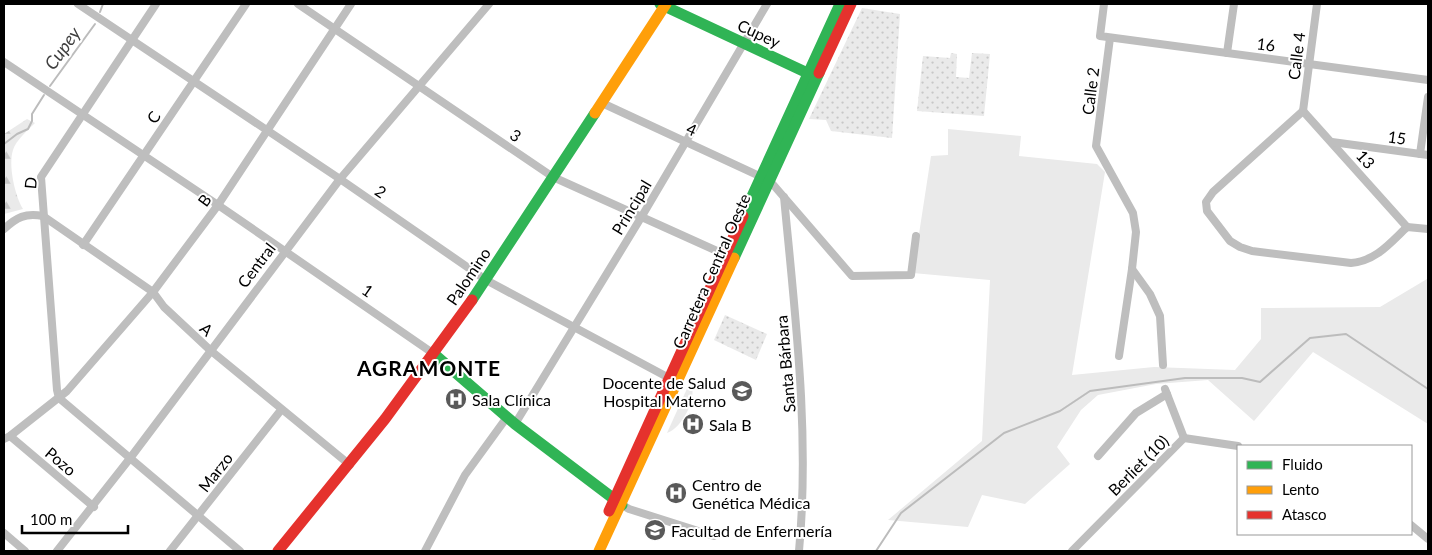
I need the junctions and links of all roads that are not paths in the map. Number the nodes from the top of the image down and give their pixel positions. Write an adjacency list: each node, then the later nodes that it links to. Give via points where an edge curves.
1 (78, 4): 16 (street, 2)
2 (156, 4): 16 (street, D)
3 (246, 4): 23 (street, C)
4 (298, 4): 14 (street, 3)
5 (352, 4): 14 (street, B)
6 (489, 4): 24 (street, Central)
7 (767, 4): 17 (street, Principal)
8 (840, 4): 21 (street, Carretera Central Oeste)
9 (851, 4): 21 (street, Carretera Central Oeste)
10 (1104, 4): 15 (street, 16, via 1100,36)
11 (1234, 4): 18 (street)
12 (1316, 4): 20 (street, Calle 4)
13 (664, 5): 17 (street, Cupey); 26 (street, Palomino)
14 (336, 28): 24 (street, 3); 29 (street, B)
15 (1110, 38): 18 (street, 16); 48 (street, Calle 2, via 1096,146 1133,213 1136,232)
16 (131, 40): 23 (street, 2); 28 (street, D)
17 (744, 44): 21 (street, Cupey); 30 (street, Principal)
18 (1227, 53): 20 (street, 16)
19 (4, 62): 28 (street, 1)
20 (1310, 63): 22 (street, 16); 27 (street, Calle 4)
21 (813, 76): 35 (street, Carretera Central Oeste)
22 (1428, 80)
23 (193, 82): 29 (street, 2); 33 (street, C)
24 (417, 85): 34 (street, 3); 36 (street, Central)
25 (1428, 97): 32 (street)
26 (602, 103): 30 (street, 4); 34 (street, Palomino)
27 (1303, 111): 31 (street, 13); 41 (street, via 1213,192 1206,202 1212,221 1230,241 1252,251 1365,262)
28 (82, 113): 33 (street, 1); 39 (street, D, via 41,177)
29 (268, 131): 36 (street, 2); 38 (street, B)
30 (686, 142): 35 (street, 4); 40 (street, Principal)
31 (1332, 142): 32 (street, 15); 41 (street, 13)
32 (1424, 154)
33 (143, 156): 38 (street, 1); 45 (street, C)
34 (553, 177): 40 (street, 3); 49 (street, Palomino)
35 (766, 178): 37 (street); 47 (street, Carretera Central Oeste)
36 (340, 179): 46 (street, Central); 49 (street, 2)
37 (784, 197): 44 (street, via 852,276 911,275); 81 (street, Santa Bárbara, via 803,424)
38 (218, 206): 46 (street, 1); 50 (street, B)
39 (43, 216): 42 (street, via 27,214); 45 (street, A); 57 (street, D)
40 (642, 216): 47 (street, 3); 51 (street, Principal)
41 (1408, 227): 43 (street)
42 (4, 229)
43 (1428, 229)
44 (916, 236)
45 (83, 245): 50 (street, A)
46 (284, 251): 52 (street, Central); 53 (street, 1)
47 (730, 257): 56 (street, Carretera Central Oeste)
48 (1132, 269): 54 (street); 55 (street, via 1150,294 1160,316)
49 (486, 280): 51 (street, 2); 53 (street, Palomino)
50 (153, 292): 52 (street, A, via 164,308); 57 (street, B)
51 (574, 329): 56 (street, 2); 59 (street, Principal)
52 (210, 350): 58 (street, A); 64 (street, Central)
53 (434, 354): 59 (street, 1); 65 (street, Palomino)
54 (1119, 356)
55 (1163, 365)
56 (674, 380): 66 (street, Carretera Central Oeste)
57 (59, 398): 60 (street, B); 64 (street)
58 (282, 410): 65 (street, A); 68 (street, Marzo)
59 (511, 420): 66 (street, 1); 78 (street, Principal, via 465,475)
60 (7, 437): 67 (street, Pozo)
61 (1184, 438): 62 (street, Berliet (10)); 63 (street, via 1166,391 1136,413); 82 (street, Berliet (10))
62 (1237, 446)
63 (1098, 456)
64 (131, 458): 67 (street, Central); 68 (street)
65 (350, 465): 77 (street, Palomino)
66 (618, 502): 71 (street, 1); 79 (street, Carretera Central Oeste); 80 (street, Carretera Central Oeste)
67 (94, 507): 74 (street, Central)
68 (198, 516): 75 (street, Marzo); 76 (street)
69 (1412, 526): 72 (street)
70 (4, 533): 73 (street)
71 (714, 536)
72 (1428, 539)
73 (25, 551)
74 (57, 551)
75 (170, 551)
76 (240, 551)
77 (278, 551)
78 (425, 551)
79 (590, 551)
80 (599, 551)
81 (799, 551)
82 (1072, 551)

